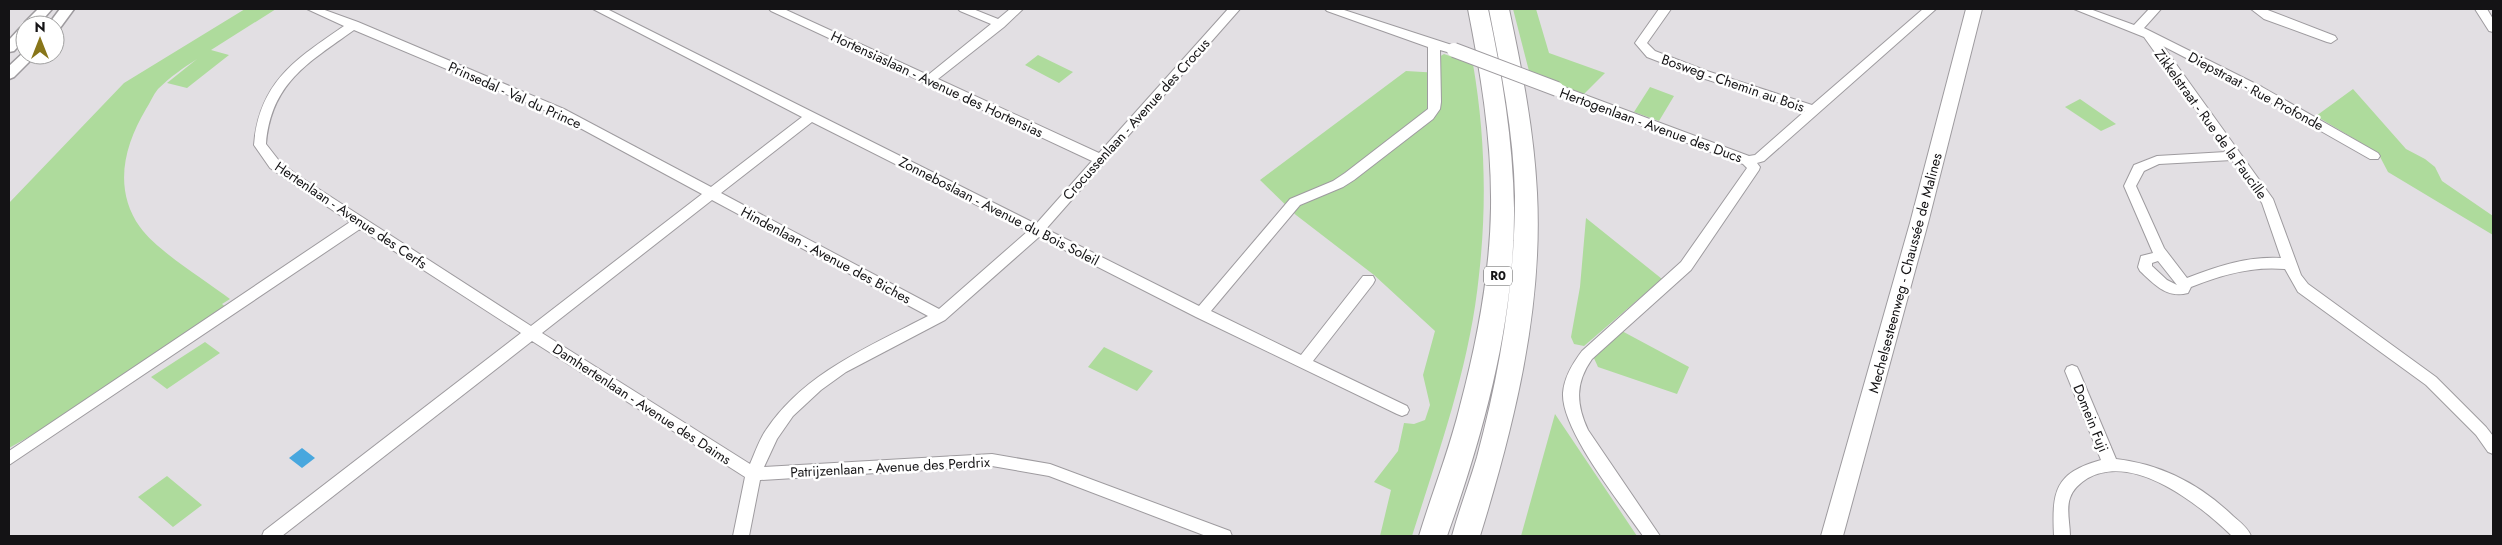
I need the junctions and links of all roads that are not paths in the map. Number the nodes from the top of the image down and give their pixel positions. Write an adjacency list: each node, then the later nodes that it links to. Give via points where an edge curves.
1 (313, 9): 18 (street, Prinsedal - Val du Prince)
2 (599, 9): 28 (street, Zonneboslaan - Avenue du Bois Soleil)
3 (775, 9): 26 (street, Hortensiaslaan - Avenue des Hortensias)
4 (964, 9): 17 (street)
5 (1017, 9): 17 (street)
6 (1234, 9): 31 (street, Crocussenlaan - Avenue des Crocus)
7 (1331, 9): 22 (street, Hertogenlaan - Avenue des Ducs)
8 (1478, 9): 53 (highway, R0, via 1493,74 1500,136 1502,200 1498,275 1474,400)
9 (1499, 9): 54 (highway, R0, via 1520,121 1526,196 1523,266 1514,339 1496,433)
10 (1665, 9): 27 (street, Bosweg - Chemin au Bois, via 1641,43 1651,54)
11 (1930, 9): 27 (street, Hertogenlaan - Avenue des Ducs)
12 (1974, 9): 56 (main road, Mechelsesteenweg - Chaussée de Malines, via 1919,224)
13 (2080, 9): 20 (street, Diepstraat - Rue Profonde)
14 (2155, 9): 20 (street)
15 (2257, 9): 21 (street)
16 (2481, 9): 19 (street)
17 (1000, 24): 26 (street)
18 (354, 25): 33 (street, Prinsedal - Val du Prince, via 560,112); 34 (street, Hertenlaan - Avenue des Cerfs, via 288,75 264,110 259,131 260,145 275,165)
19 (2493, 28)
20 (2143, 32): 29 (street, Zikkelstraat - Rue de la Faucille); 30 (street, Diepstraat - Rue Profonde, via 2258,90)
21 (2331, 40)
22 (1434, 45): 23 (street, Hertogenlaan - Avenue des Ducs); 40 (street, via 1435,102 1428,116 1352,175 1304,196 1286,212)
23 (1454, 50): 32 (street, Hertogenlaan - Avenue des Ducs, bridge)
24 (18, 65): 25 (street)
25 (9, 74)
26 (929, 80): 31 (street, Hortensiaslaan - Avenue des Hortensias)
27 (1812, 110): 32 (street, Hertogenlaan - Avenue des Ducs, via 1759,158)
28 (811, 116): 33 (street); 35 (street, Zonneboslaan - Avenue du Bois Soleil)
29 (2234, 156): 36 (street, via 2157,160 2139,168 2130,186); 37 (street, Zikkelstraat - Rue de la Faucille, via 2270,206)
30 (2374, 156)
31 (1100, 159): 35 (street, Crocussenlaan - Avenue des Crocus)
32 (1748, 161): 55 (street, via 1754,167 1686,266 1586,355 1572,380 1571,403 1582,434)
33 (712, 194): 41 (street, Hindenlaan - Avenue des Biches); 42 (street)
34 (359, 223): 42 (street, Hertenlaan - Avenue des Cerfs); 47 (street)
35 (1037, 230): 40 (street, Zonneboslaan - Avenue du Bois Soleil); 41 (street, Crocussenlaan - Avenue des Crocus)
36 (2162, 255): 39 (street, via 2169,269); 39 (street, via 2146,260 2145,267 2170,288 2180,290)
37 (2291, 264): 39 (street, via 2262,261 2236,264); 46 (street, Zikkelstraat - Rue de la Faucille, via 2298,282 2309,294 2431,381 2481,431)
38 (1368, 280): 43 (street)
39 (2185, 284)
40 (1201, 313): 43 (street, Zonneboslaan - Avenue du Bois Soleil)
41 (940, 316): 49 (street, Crocussenlaan - Avenue des Crocus, via 841,368 816,386 777,427)
42 (532, 333): 49 (street, Damhertenlaan - Avenue des Daims); 51 (street)
43 (1304, 362): 45 (street, Zonneboslaan - Avenue du Bois Soleil)
44 (2072, 371): 48 (street, Domein Fuji)
45 (1402, 410)
46 (2493, 448)
47 (9, 459)
48 (2111, 465): 57 (street, via 2086,471 2071,480 2061,500); 58 (street, via 2154,474 2184,486 2211,505)
49 (753, 474): 50 (street, Patrijzenlaan - Avenue des Perdrix, via 992,460 1050,470); 52 (street, Crocussenlaan - Avenue des Crocus)
50 (1216, 535)
51 (270, 536)
52 (741, 536)
53 (1433, 536)
54 (1466, 536)
55 (1652, 536)
56 (1832, 536)
57 (2062, 536)
58 (2243, 536)

